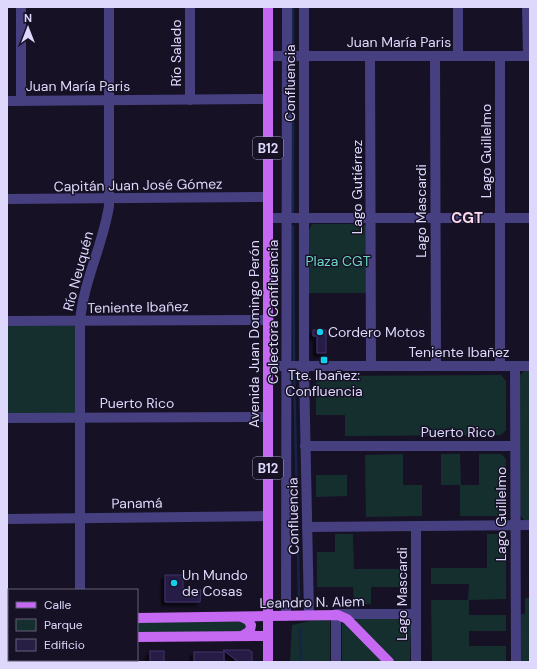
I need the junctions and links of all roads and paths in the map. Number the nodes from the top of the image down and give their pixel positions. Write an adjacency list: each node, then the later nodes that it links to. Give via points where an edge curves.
1 (21, 7): 18 (street)
2 (109, 7): 19 (street, Río Neuquén)
3 (190, 7): 20 (street, Río Salado)
4 (268, 7): 9 (main road, Avenida Juan Domingo Perón / B12)
5 (287, 7): 10 (street, Colectora Confluencia)
6 (304, 7): 11 (street, Confluencia)
7 (458, 7): 14 (street)
8 (527, 7): 16 (street)
9 (268, 56): 10 (street, Juan María Paris); 17 (main road, Avenida Juan Domingo Perón / B12)
10 (287, 56): 11 (street, Juan María Paris); 26 (street, Colectora Confluencia)
11 (304, 56): 12 (street, Juan María Paris); 27 (street, Confluencia)
12 (370, 56): 13 (street, Juan María Paris); 28 (street, Lago Gutiérrez)
13 (434, 56): 14 (street, Juan María Paris); 29 (street, Lago Mascardi)
14 (458, 56): 15 (street, Juan María Paris)
15 (500, 56): 16 (street, Juan María Paris); 30 (street, Lago Guillelmo)
16 (529, 56)
17 (268, 99): 20 (street, Juan María Paris); 22 (main road, Avenida Juan Domingo Perón / B12)
18 (21, 100): 19 (street, Juan María Paris); 21 (street, Juan María Paris)
19 (109, 100): 20 (street, Juan María Paris); 24 (street, Río Neuquén)
20 (190, 100)
21 (7, 101)
22 (268, 197): 24 (street, Capitán Juan José Gómez); 25 (main road, Avenida Juan Domingo Perón / B12)
23 (7, 199): 24 (street, Capitán Juan José Gómez)
24 (109, 199): 34 (street, Río Neuquén, via 106,222 83,300)
25 (269, 218): 26 (street); 32 (main road, Avenida Juan Domingo Perón / B12)
26 (287, 218): 27 (street); 36 (street, Colectora Confluencia)
27 (304, 218): 28 (street); 37 (street, Confluencia)
28 (371, 218): 29 (street); 38 (street, Lago Gutiérrez)
29 (435, 218): 30 (street); 39 (street, Lago Mascardi)
30 (500, 218): 31 (street); 40 (street, Lago Guillelmo)
31 (530, 218)
32 (269, 320): 34 (street, Teniente Ibañez); 35 (main road, Avenida Juan Domingo Perón / B12)
33 (7, 321): 34 (street, Teniente Ibañez)
34 (80, 322): 45 (street, Río Neuquén)
35 (269, 366): 36 (street, Teniente Ibañez); 43 (main road, Avenida Juan Domingo Perón / B12)
36 (287, 366): 37 (street, Teniente Ibañez); 59 (street, Colectora Confluencia)
37 (304, 366): 38 (street, Teniente Ibañez); 46 (street, Confluencia)
38 (371, 366): 39 (street, Teniente Ibañez)
39 (436, 366): 40 (street, Teniente Ibañez)
40 (500, 366): 41 (street, Teniente Ibañez)
41 (515, 366): 42 (street, Teniente Ibañez); 47 (street, Lago Guillelmo)
42 (530, 366)
43 (268, 417): 45 (street, Puerto Rico); 48 (main road, Avenida Juan Domingo Perón / B12)
44 (7, 418): 45 (street, Puerto Rico)
45 (80, 418): 49 (street, Río Neuquén)
46 (305, 446): 47 (street, Puerto Rico); 54 (street, Confluencia)
47 (515, 446): 51 (street, Lago Guillelmo)
48 (268, 516): 49 (street, Panamá); 61 (main road, Avenida Juan Domingo Perón / B12)
49 (80, 518): 50 (street, Panamá); 55 (street, Río Neuquén)
50 (7, 519)
51 (515, 525): 52 (street); 53 (street); 70 (street, Lago Guillelmo)
52 (530, 525)
53 (416, 526): 54 (street); 57 (street, Lago Mascardi)
54 (307, 527): 58 (street, Confluencia)
55 (80, 589)
56 (336, 614): 57 (street, Leandro N. Alem); 58 (main road, Leandro N. Alem); 67 (street); 68 (main road, via 343,616)
57 (416, 614): 69 (street, Lago Mascardi)
58 (309, 615): 59 (main road, Leandro N. Alem)
59 (286, 616): 61 (main road, Leandro N. Alem)
60 (242, 617): 61 (main road, Leandro N. Alem); 62 (main road, Leandro N. Alem); 63 (main road, via 251,625 250,631)
61 (268, 617): 64 (main road, Avenida Juan Domingo Perón / B12)
62 (138, 618)
63 (242, 636): 64 (main road); 65 (main road)
64 (268, 636): 66 (main road, Avenida Juan Domingo Perón / B12)
65 (138, 637)
66 (268, 662)
67 (336, 662)
68 (389, 662)
69 (416, 662)
70 (516, 662)

